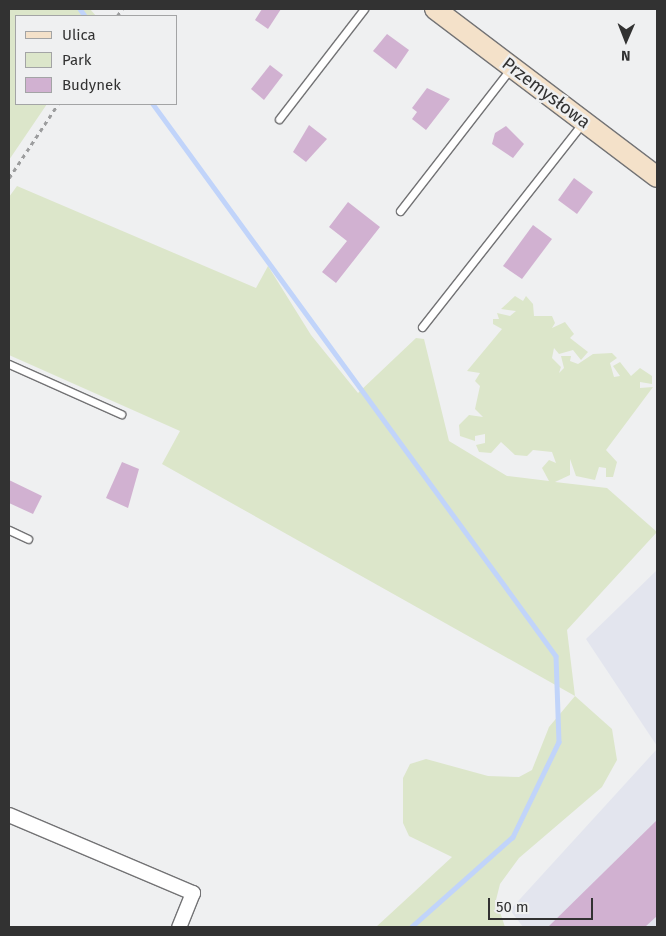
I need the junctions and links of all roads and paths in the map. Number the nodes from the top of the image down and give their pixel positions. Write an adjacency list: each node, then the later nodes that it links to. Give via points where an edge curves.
1 (364, 9): 5 (lane)
2 (435, 9): 3 (street, Przemysłowa)
3 (512, 67): 6 (street, Przemysłowa); 9 (lane)
4 (57, 105): 8 (path)
5 (279, 119)
6 (584, 122): 7 (street, Przemysłowa); 10 (lane)
7 (657, 177)
8 (9, 178)
9 (400, 211)
10 (422, 327)
11 (9, 364): 12 (lane)
12 (121, 414)
13 (9, 530): 14 (lane)
14 (28, 539)
15 (9, 815): 16 (street, via 193,893)
16 (179, 927)

